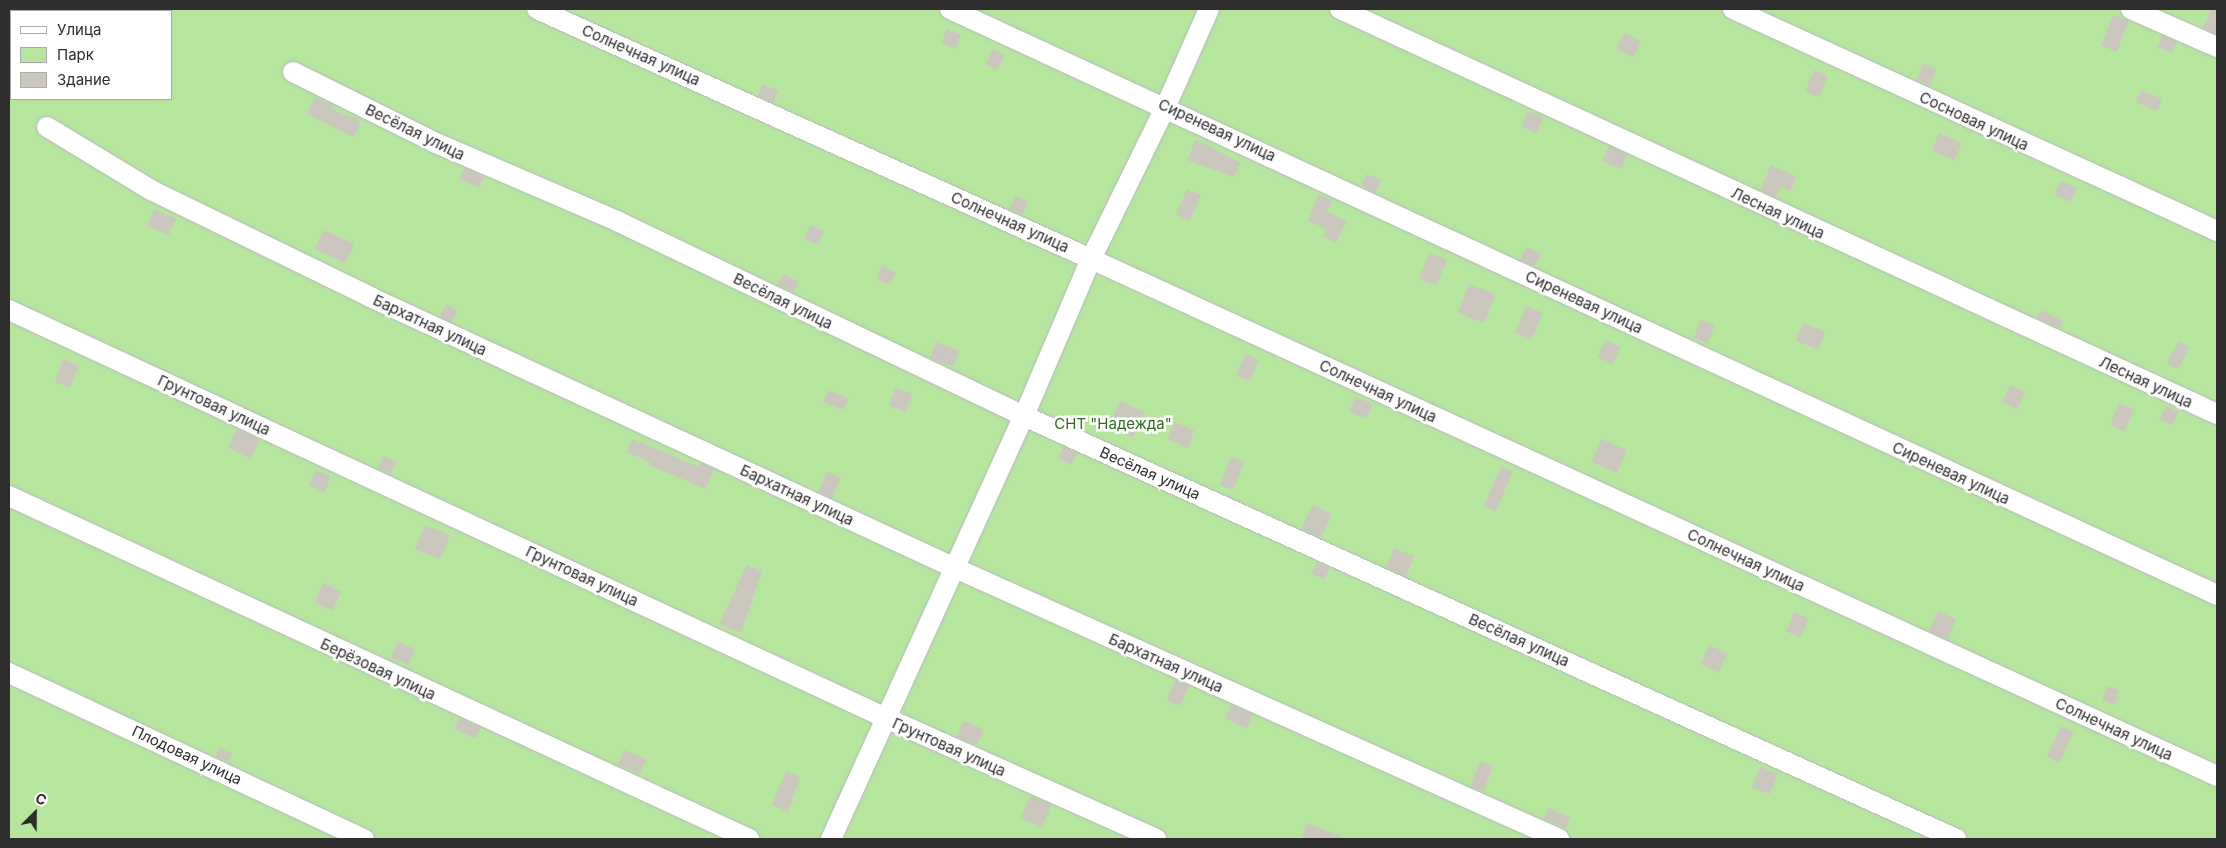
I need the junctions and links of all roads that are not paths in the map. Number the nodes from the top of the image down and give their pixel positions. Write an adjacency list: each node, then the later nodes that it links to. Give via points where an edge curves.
1 (537, 9): 12 (street, Солнечная улица)
2 (950, 9): 9 (street, Сиреневая улица)
3 (1210, 9): 9 (street)
4 (1340, 9): 14 (street, Лесная улица)
5 (1733, 9): 11 (street, Сосновая улица)
6 (2131, 9): 7 (street)
7 (2217, 47)
8 (293, 72): 15 (street, Весёлая улица, via 436,143 617,221)
9 (1166, 106): 12 (street); 18 (street, Сиреневая улица)
10 (47, 127): 17 (street, Бархатная улица, via 151,190 353,289)
11 (2217, 232)
12 (1090, 259): 15 (street); 21 (street, Солнечная улица)
13 (9, 310): 20 (street, Грунтовая улица)
14 (2217, 414)
15 (1024, 416): 17 (street); 27 (street, Весёлая улица)
16 (9, 496): 23 (street, Берёзовая улица)
17 (956, 568): 20 (street); 26 (street, Бархатная улица)
18 (2217, 595)
19 (9, 673): 22 (street, Плодовая улица)
20 (886, 718): 24 (street); 25 (street, Грунтовая улица)
21 (2217, 776)
22 (364, 839)
23 (749, 839)
24 (831, 839)
25 (1156, 839)
26 (1559, 839)
27 (1956, 839)

